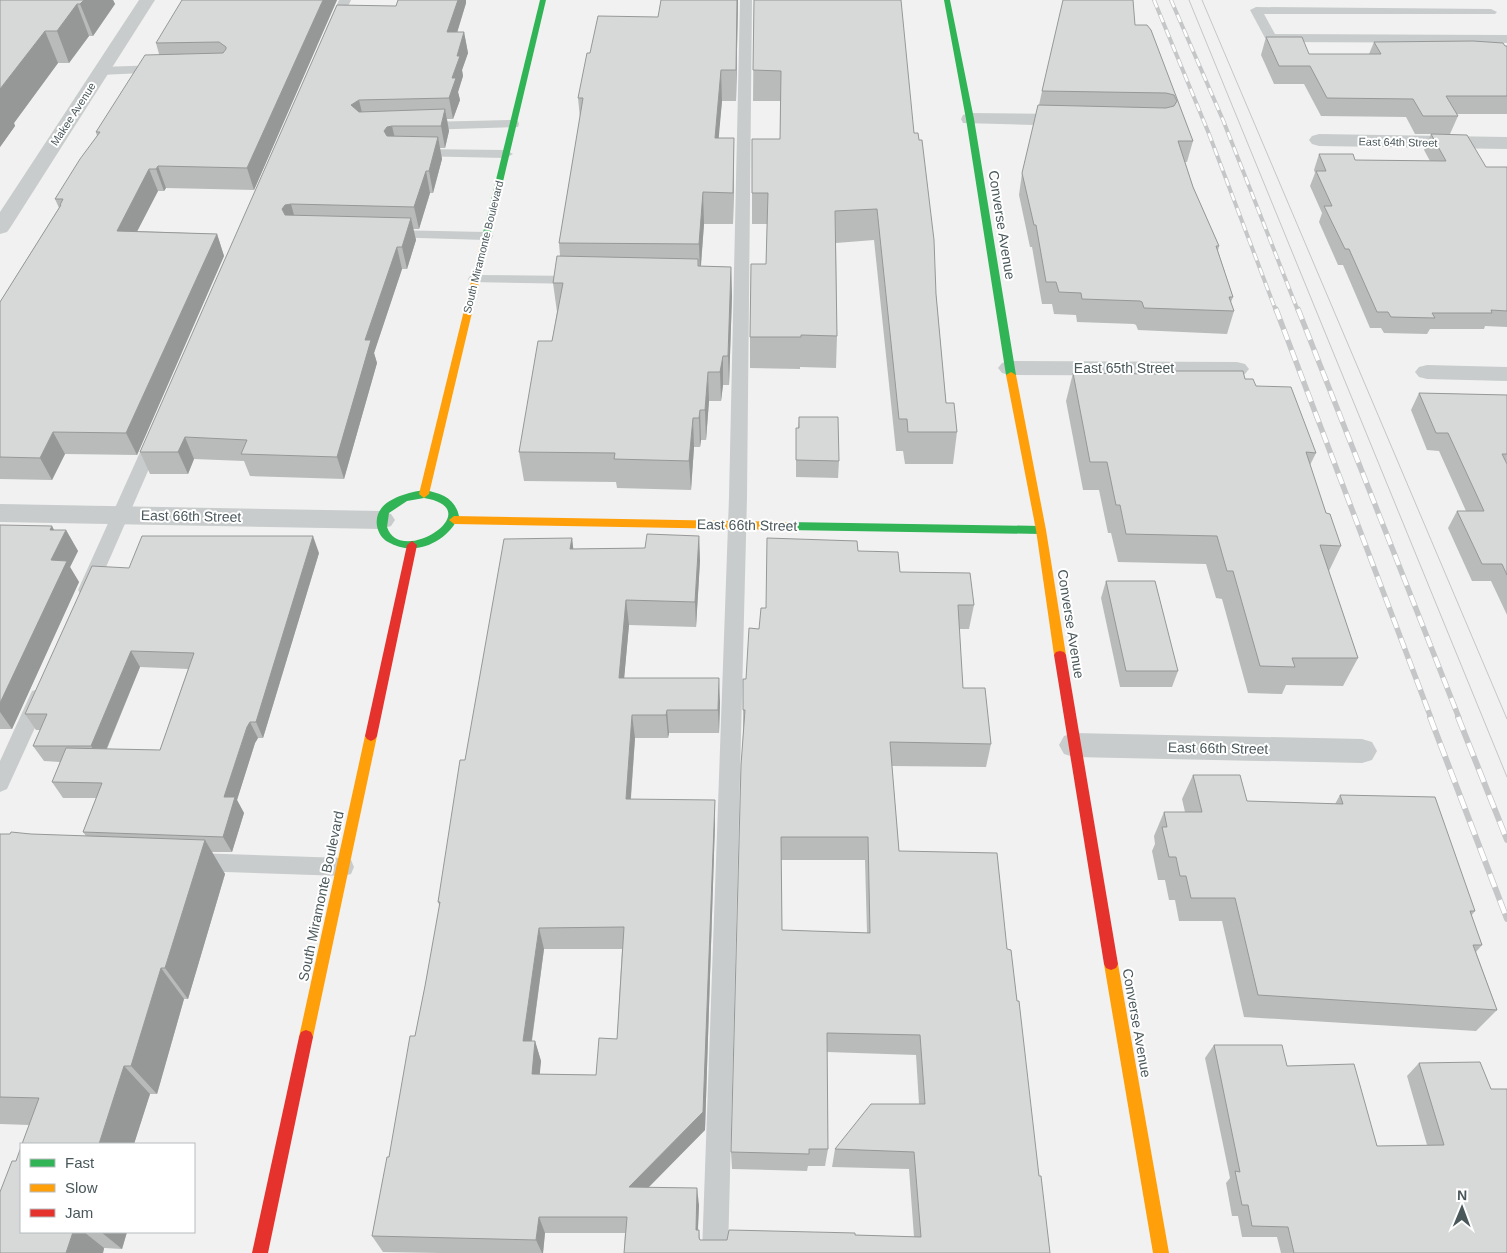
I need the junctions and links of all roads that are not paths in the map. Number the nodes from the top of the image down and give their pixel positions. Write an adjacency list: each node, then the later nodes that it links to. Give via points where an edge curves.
1 (147, 0): 10 (street, Makee Avenue)
2 (345, 0): 8 (lane)
3 (543, 0): 13 (street, South Miramonte Boulevard)
4 (746, 0): 34 (lane)
5 (947, 0): 11 (street, Converse Avenue)
6 (1481, 0): 7 (lane)
7 (1501, 27): 7 (lane, via 1256,10 1271,38)
8 (325, 45)
9 (171, 69): 10 (lane)
10 (101, 70): 19 (street, Makee Avenue)
11 (970, 119): 12 (street); 24 (street, Converse Avenue)
12 (1095, 121)
13 (513, 124): 14 (lane); 18 (street, South Miramonte Boulevard)
14 (412, 126)
15 (1319, 140): 16 (street, East 64th Street)
16 (1507, 143)
17 (406, 153): 18 (lane)
18 (506, 154): 21 (street, South Miramonte Boulevard)
19 (0, 228)
20 (373, 234): 21 (lane)
21 (486, 236): 22 (street, South Miramonte Boulevard)
22 (475, 279): 23 (lane); 29 (street, South Miramonte Boulevard)
23 (597, 281)
24 (1010, 368): 25 (street, East 65th Street); 35 (street, Converse Avenue)
25 (1237, 369)
26 (1427, 372): 27 (street)
27 (1507, 374)
28 (161, 423): 31 (lane)
29 (424, 494): 32 (street, via 407,496 392,504); 33 (street, via 444,498 455,512)
30 (0, 513): 31 (street, East 66th Street)
31 (121, 515): 32 (street, East 66th Street); 37 (lane)
32 (382, 520): 36 (street, via 385,534 392,540)
33 (454, 520): 34 (street, East 66th Street); 36 (street, via 450,528 434,541)
34 (737, 525): 35 (street, East 66th Street); 45 (lane)
35 (1041, 530): 39 (street, Converse Avenue)
36 (412, 545): 43 (street, South Miramonte Boulevard)
37 (79, 607)
38 (44, 686): 41 (lane)
39 (1074, 745): 40 (street, East 66th Street); 46 (street, Converse Avenue)
40 (1362, 751)
41 (0, 783)
42 (173, 862): 43 (lane)
43 (343, 867): 44 (street, South Miramonte Boulevard)
44 (260, 1253)
45 (715, 1253)
46 (1161, 1253)

